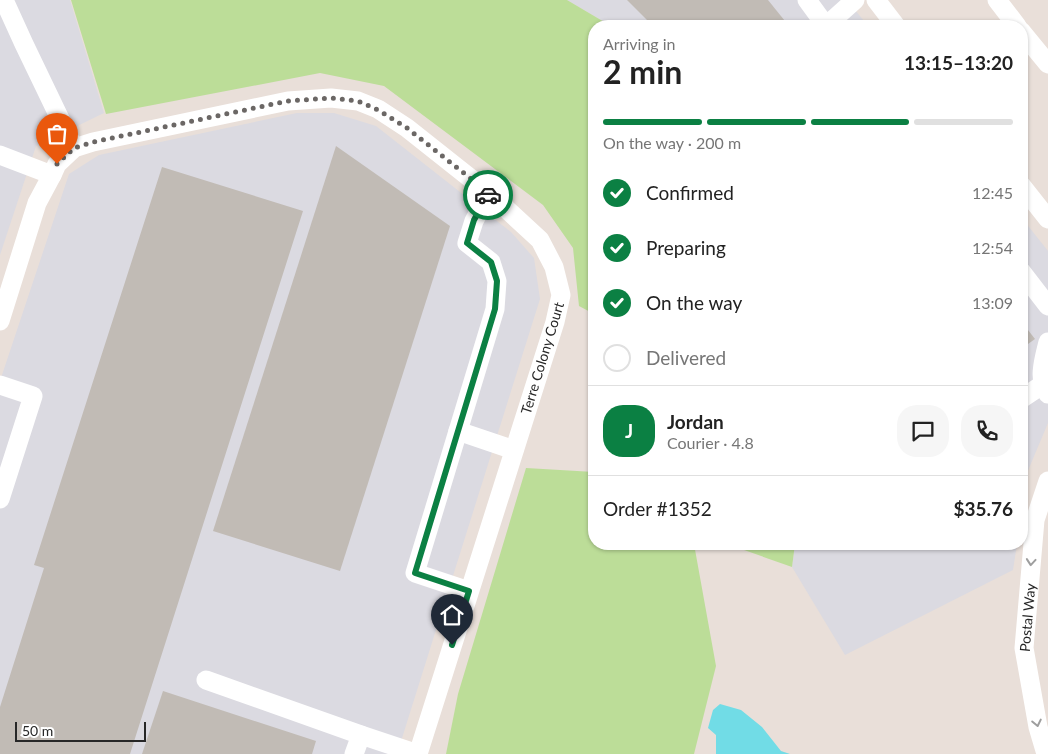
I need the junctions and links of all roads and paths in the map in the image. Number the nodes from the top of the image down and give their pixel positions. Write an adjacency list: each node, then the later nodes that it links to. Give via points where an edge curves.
1 (4, 0): 12 (street)
2 (807, 0): 6 (street)
3 (855, 0): 7 (street)
4 (876, 0): 8 (street)
5 (1006, 3): 9 (street)
6 (822, 20)
7 (833, 20)
8 (891, 20)
9 (1014, 20)
10 (1028, 40): 11 (street)
11 (1048, 64)
12 (74, 148): 14 (street, Terre Colony Court, via 57,164); 15 (street, Terre Colony Court, via 288,101 331,98 358,101 378,110 407,128)
13 (0, 154): 14 (street)
14 (52, 175): 19 (street, Terre Colony Court, via 37,203)
15 (489, 193): 26 (street, via 474,220 467,243 491,262 497,281 495,309); 27 (street, Terre Colony Court, via 540,240 554,267 561,295)
16 (1028, 194): 17 (street)
17 (1048, 219)
18 (1028, 280): 20 (street)
19 (6, 282): 21 (street, Terre Colony Court)
20 (1048, 306)
21 (0, 321)
22 (1048, 342): 24 (street, via 1042,373)
23 (0, 385): 29 (street, via 34,396)
24 (1045, 390): 25 (street)
25 (1028, 396)
26 (458, 431): 27 (street); 31 (street, via 415,573)
27 (514, 450): 31 (street, Terre Colony Court)
28 (1048, 481): 30 (street, Postal Way)
29 (0, 496)
30 (1042, 522): 36 (street, Postal Way, one-way to 36, via 1024,648 1038,728)
31 (469, 591): 35 (street, Terre Colony Court)
32 (206, 680): 33 (street)
33 (361, 735): 34 (street); 35 (street)
34 (354, 754)
35 (418, 754)
36 (1046, 754)

